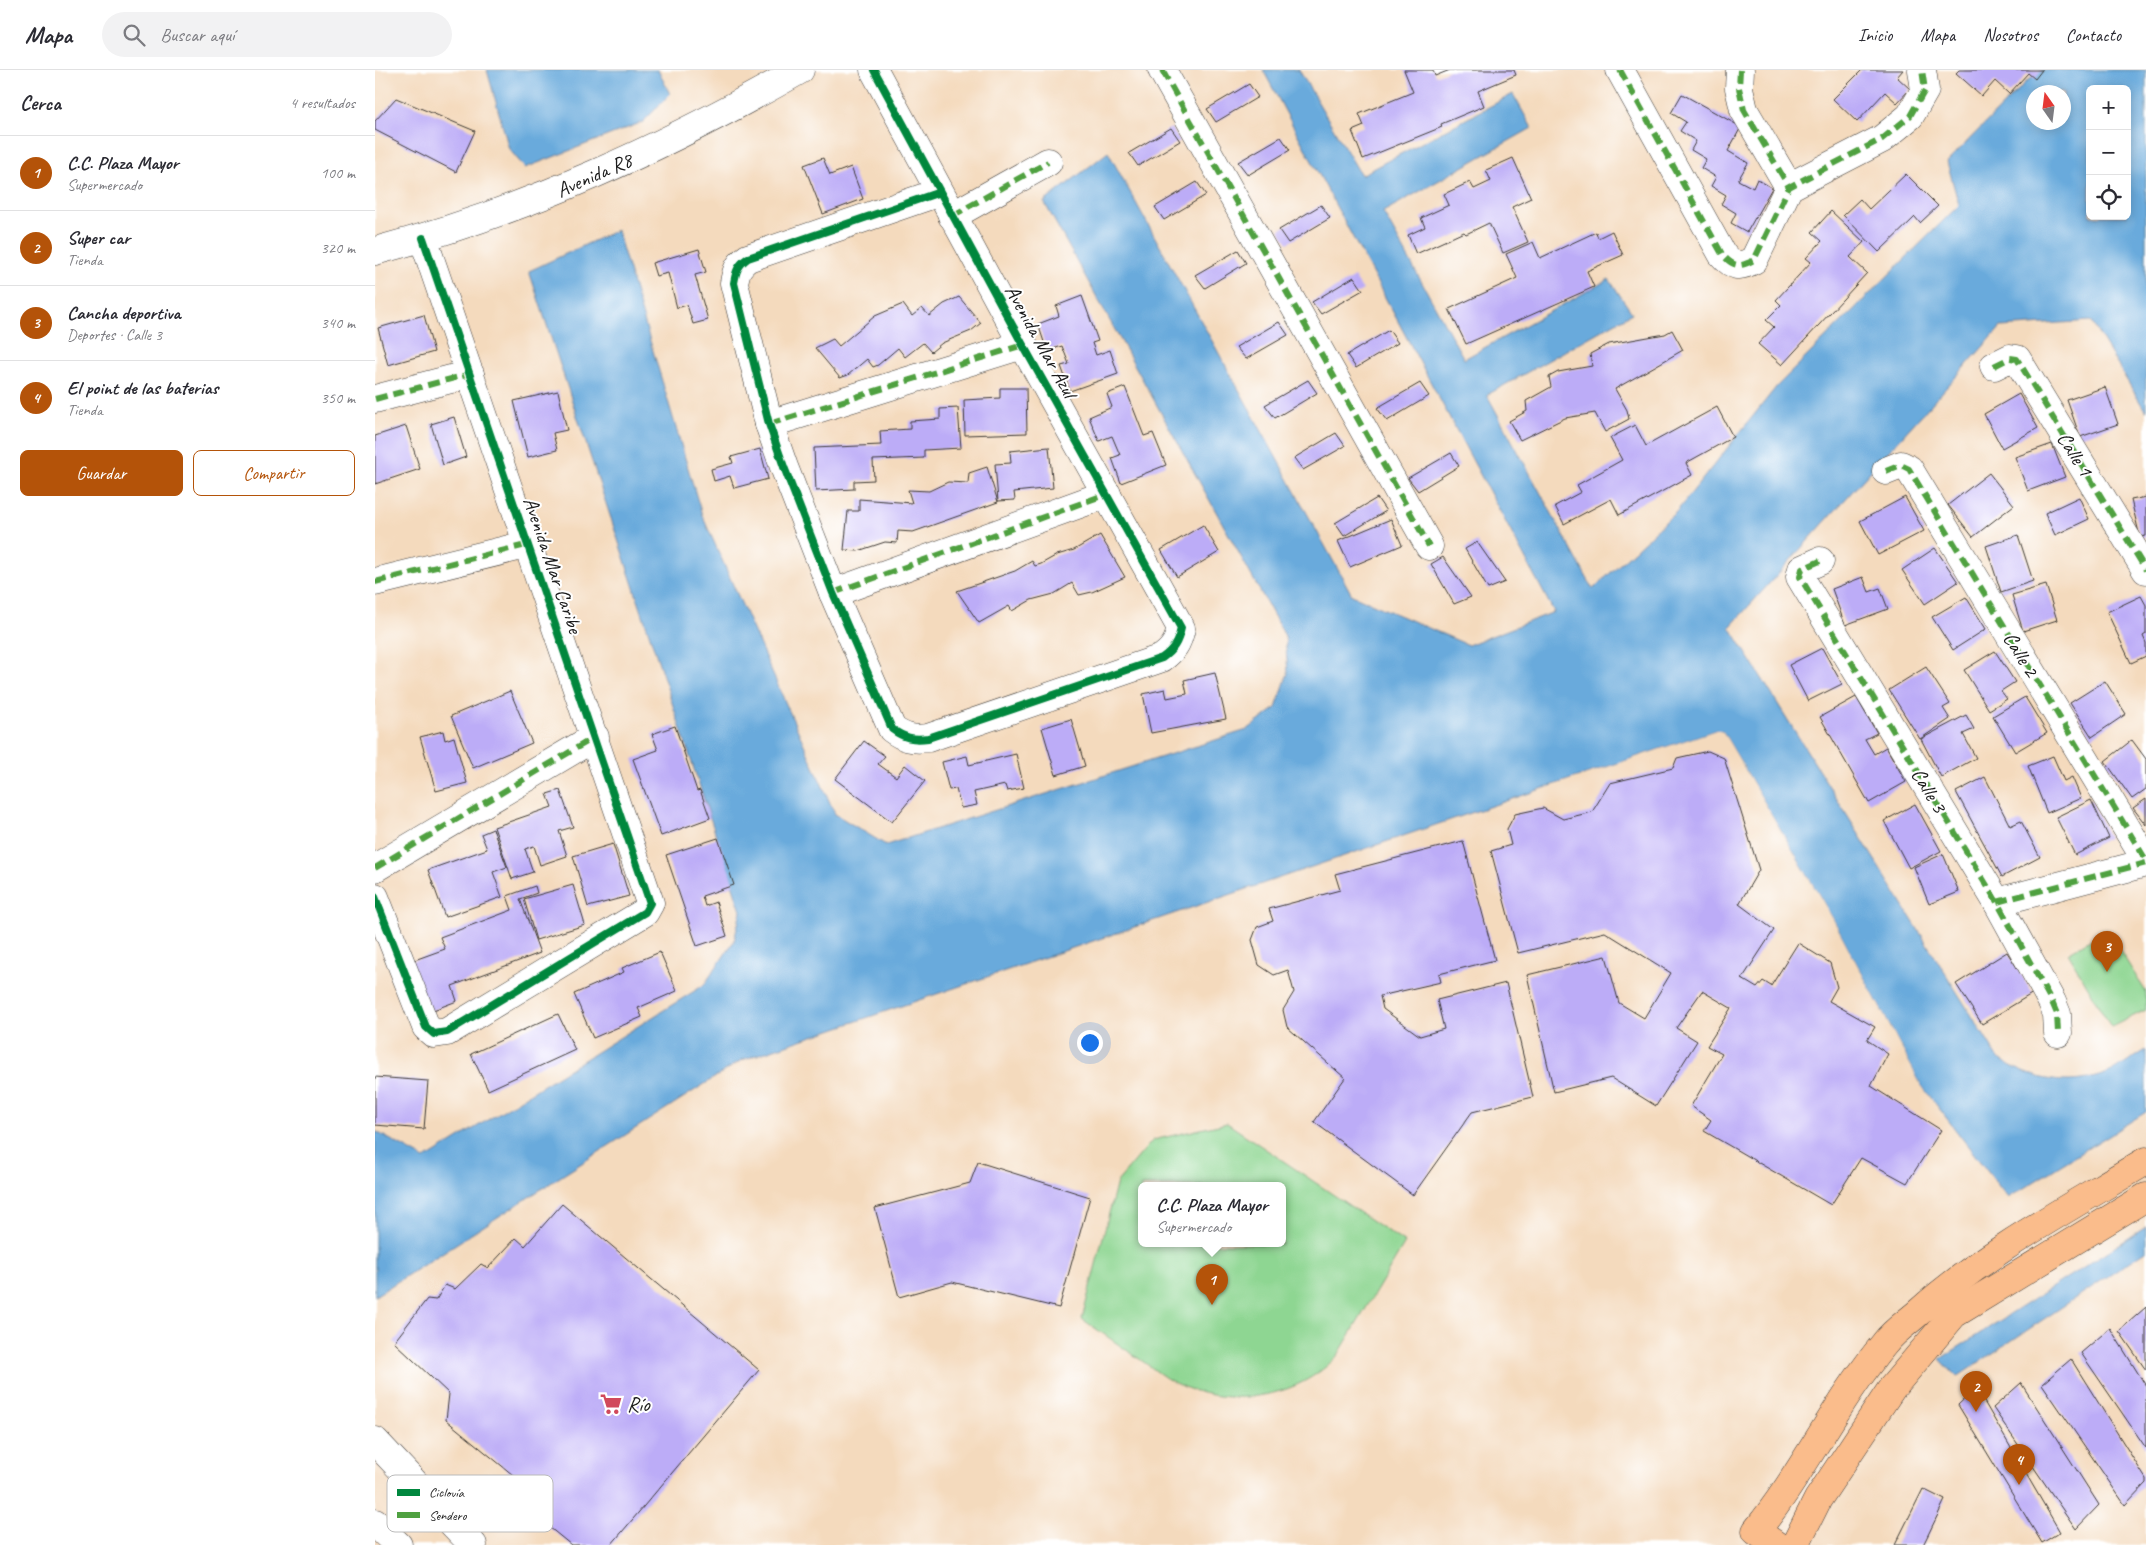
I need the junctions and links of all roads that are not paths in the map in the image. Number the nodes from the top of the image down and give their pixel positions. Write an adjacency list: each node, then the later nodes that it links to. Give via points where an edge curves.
1 (800, 70): 10 (street, Avenida R8, via 655,148 549,194)
2 (873, 70): 9 (street, Avenida Mar Azul)
3 (1162, 70): 20 (street)
4 (1621, 70): 8 (street, via 1722,254 1731,264 1744,266 1754,260)
5 (1740, 70): 8 (street, via 1739,88 1744,110)
6 (1922, 70): 8 (street, via 1925,90 1910,116 1882,139)
7 (1048, 162): 9 (street)
8 (1789, 187)
9 (946, 204): 12 (street, Avenida Mar Azul); 16 (street, via 748,258 740,264 734,283)
10 (423, 238): 11 (street, Avenida R8); 14 (street, Avenida Mar Caribe)
11 (375, 251)
12 (1023, 345): 16 (street); 18 (street, Avenida Mar Azul)
13 (1993, 366): 22 (street, Calle 1, via 2010,358 2017,359)
14 (470, 374): 15 (street); 19 (street, Avenida Mar Caribe)
15 (375, 399)
16 (769, 424): 24 (street)
17 (1886, 470): 26 (street, Calle 2, via 1901,465 1909,469)
18 (1107, 494): 24 (street); 24 (street, Avenida Mar Azul, via 1181,628 1179,640 1162,658 917,740 903,737 892,729)
19 (526, 545): 23 (street); 25 (street, Avenida Mar Caribe)
20 (1429, 546)
21 (1820, 561): 29 (street, Calle 3, via 1802,570 1800,577)
22 (2146, 570)
23 (375, 582)
24 (833, 594)
25 (595, 737): 27 (street); 28 (street, Avenida Mar Caribe, via 650,904 645,912 447,1032 434,1034 426,1027)
26 (2146, 862): 29 (street)
27 (375, 868)
28 (375, 897)
29 (1997, 902): 30 (street, Calle 3, via 2052,1002 2057,1014)
30 (2058, 1032)
31 (2146, 1161): 35 (main road, via 1944,1289 1886,1341 1844,1399)
32 (2146, 1197): 39 (main road, via 1954,1314 1892,1388 1818,1499)
33 (375, 1441): 34 (street)
34 (407, 1475)
35 (1774, 1508): 38 (main road); 39 (main road)
36 (375, 1523): 40 (street)
37 (461, 1532): 41 (street)
38 (1760, 1540)
39 (1806, 1540)
40 (398, 1545)
41 (473, 1545)

